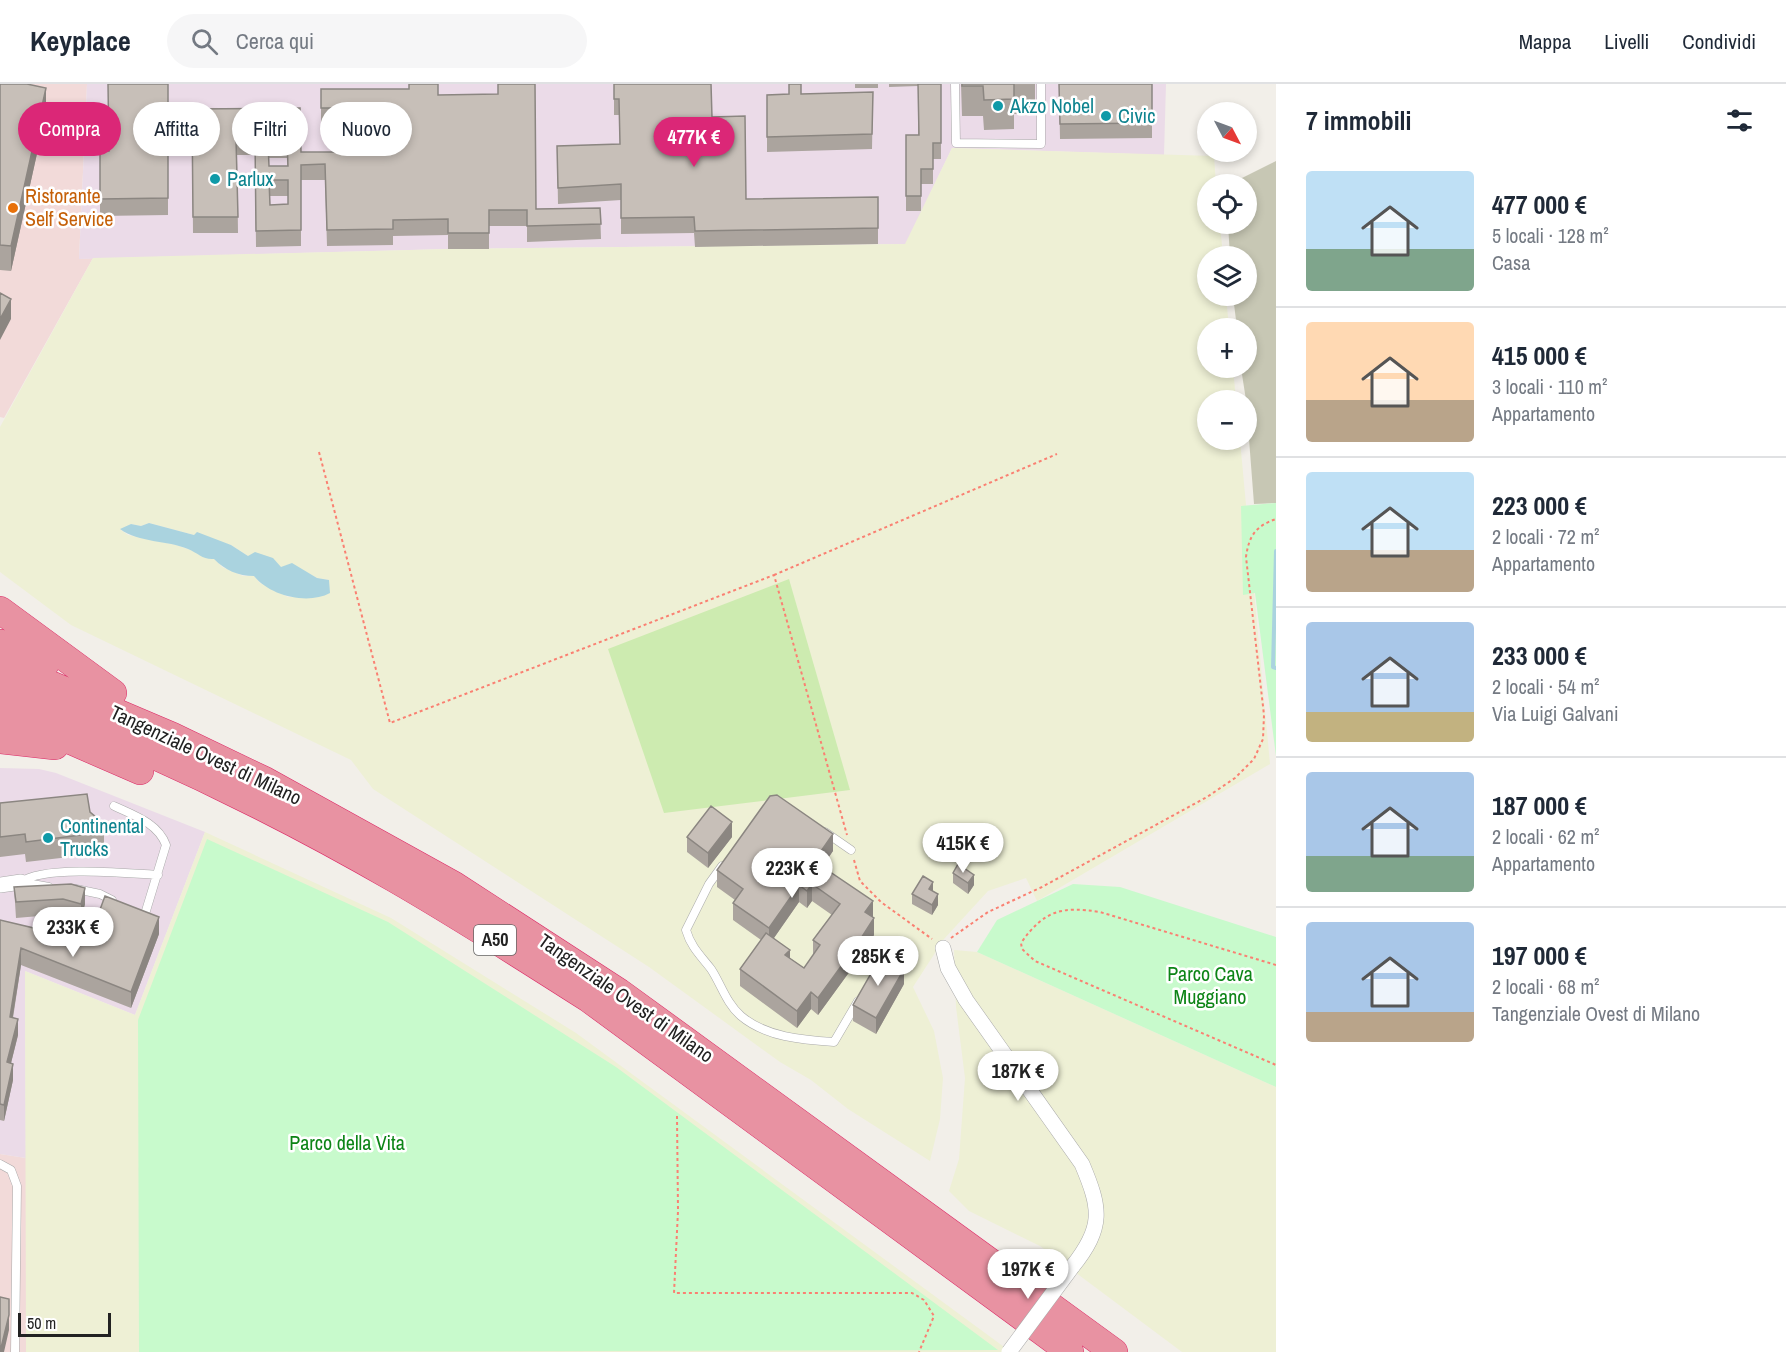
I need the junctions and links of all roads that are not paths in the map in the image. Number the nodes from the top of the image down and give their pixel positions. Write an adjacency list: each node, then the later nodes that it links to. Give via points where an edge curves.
1 (955, 84): 2 (lane, via 956,143 1041,144)
2 (1041, 84)
3 (0, 610): 7 (highway)
4 (0, 642): 7 (highway)
5 (0, 663): 10 (highway, Tangenziale Ovest di Milano / A50, via 172,736)
6 (0, 691): 17 (highway, Tangenziale Ovest di Milano / A50, via 163,761)
7 (113, 693): 10 (highway, via 201,735)
8 (0, 713): 11 (highway)
9 (0, 740): 11 (highway, via 64,747)
10 (266, 781): 28 (highway, Tangenziale Ovest di Milano / A50, via 454,885 591,973)
11 (166, 782): 17 (highway, via 304,850 349,868)
12 (114, 806): 16 (lane, via 143,819 164,838 166,852)
13 (822, 830): 14 (lane)
14 (851, 850)
15 (729, 856): 23 (lane, via 709,884 686,930 690,945 711,969 741,1016 770,1032 834,1042)
16 (158, 875): 18 (lane, via 44,874); 21 (lane)
17 (394, 879): 27 (highway, Tangenziale Ovest di Milano / A50, via 589,999)
18 (21, 882): 19 (street); 20 (lane, via 87,890)
19 (0, 885)
20 (123, 906)
21 (145, 914)
22 (942, 948): 26 (street, bridge, via 966,1000 1082,1164 1098,1215 1090,1245)
23 (858, 1000)
24 (0, 1164): 25 (lane, via 11,1170 17,1186)
25 (15, 1352)
26 (1009, 1352)
27 (1070, 1352)
28 (1114, 1352)

